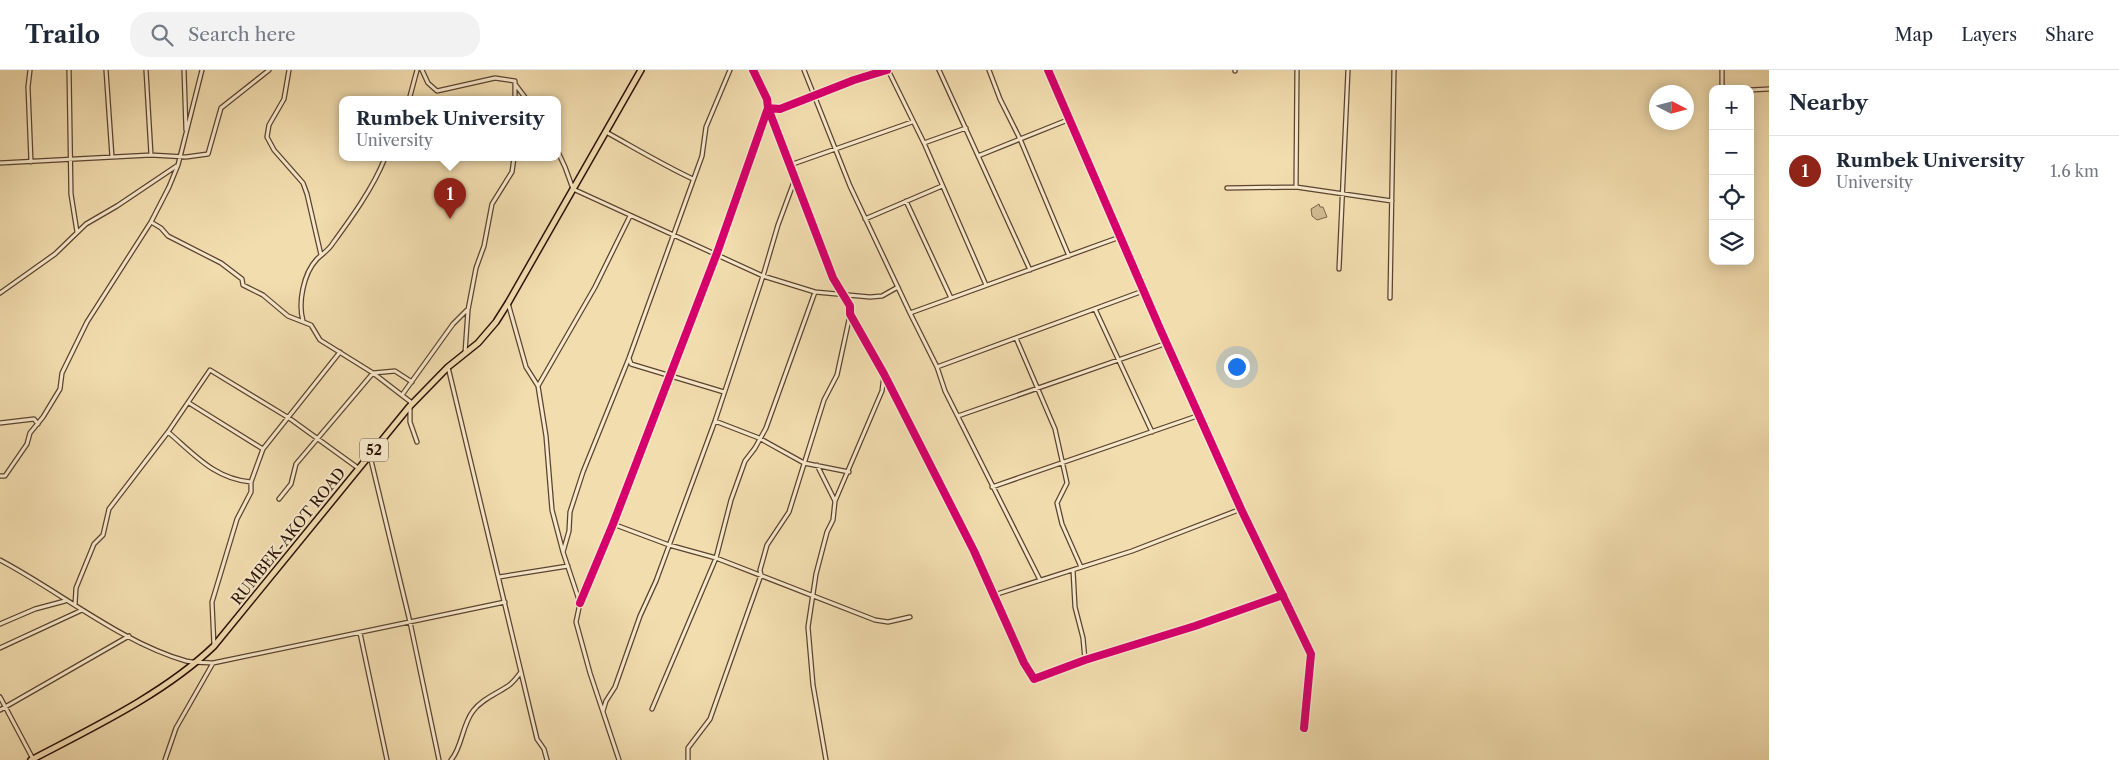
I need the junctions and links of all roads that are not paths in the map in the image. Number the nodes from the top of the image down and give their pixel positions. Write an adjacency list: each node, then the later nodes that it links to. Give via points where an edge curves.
1 (30, 70): 48 (street)
2 (69, 70): 44 (street)
3 (106, 70): 42 (street)
4 (146, 70): 40 (street)
5 (184, 70): 36 (street)
6 (202, 70): 36 (street)
7 (270, 70): 41 (street, via 221,108 208,154)
8 (290, 70): 68 (street, via 284,98 268,125 267,137 302,183)
9 (417, 70): 27 (street)
10 (422, 70): 23 (street, via 428,83 437,91 496,78 515,81)
11 (641, 70): 35 (main road, RUMBEK-AKOT ROAD / 52)
12 (730, 70): 53 (street, via 706,127 702,156)
13 (753, 70): 31 (street)
14 (804, 70): 30 (street)
15 (888, 70): 30 (street, via 831,88); 33 (street)
16 (939, 70): 34 (street)
17 (989, 70): 37 (street)
18 (1048, 70): 32 (street)
19 (1297, 70): 55 (street)
20 (1348, 70): 58 (street)
21 (1394, 70): 60 (street)
22 (1722, 70): 24 (street)
23 (515, 84): 28 (street); 29 (street)
24 (1722, 85)
25 (1769, 89): 26 (street)
26 (1754, 90)
27 (410, 96)
28 (515, 96)
29 (525, 96)
30 (814, 97): 31 (street, via 780,109); 39 (street)
31 (768, 108): 51 (street); 67 (street)
32 (1070, 119): 37 (street); 66 (street)
33 (912, 122): 38 (street); 39 (street)
34 (966, 128): 38 (street); 43 (street)
35 (605, 132): 53 (street); 57 (main road, RUMBEK-AKOT ROAD / 52)
36 (186, 135): 41 (street)
37 (1020, 139): 43 (street); 69 (street)
38 (924, 143): 54 (street)
39 (835, 150): 51 (street); 62 (street)
40 (152, 155): 41 (street); 42 (street)
41 (182, 155): 50 (street)
42 (112, 156): 44 (street)
43 (978, 156): 70 (street)
44 (72, 158): 48 (street); 64 (street, via 71,194)
45 (561, 158): 57 (street)
46 (384, 161): 68 (street, via 332,245)
47 (514, 161): 83 (street, via 512,172 492,204)
48 (31, 162): 49 (street)
49 (0, 163)
50 (178, 165): 63 (street); 64 (street)
51 (790, 165): 52 (street)
52 (795, 178): 72 (street); 78 (street, via 833,278)
53 (693, 179): 65 (street)
54 (942, 186): 59 (street); 73 (street)
55 (1296, 187): 56 (street); 58 (street)
56 (1227, 188)
57 (573, 189): 61 (street); 81 (main road, RUMBEK-AKOT ROAD / 52)
58 (1343, 193): 60 (street); 71 (street)
59 (906, 201): 62 (street); 79 (street)
60 (1392, 201): 80 (street)
61 (630, 216): 65 (street); 99 (street, via 595,287)
62 (865, 218): 74 (street)
63 (151, 222): 86 (street, via 168,236 221,263 242,279 243,285 288,316); 110 (street, via 87,322 62,373 60,389)
64 (77, 232): 77 (street, via 55,254)
65 (673, 236): 67 (street); 91 (street)
66 (1120, 238): 69 (street); 75 (street)
67 (717, 253): 72 (street); 97 (street)
68 (321, 255): 86 (street, via 307,275 302,297)
69 (1069, 256): 70 (street)
70 (1030, 270): 73 (street)
71 (1339, 270)
72 (763, 276): 76 (street); 101 (street)
73 (986, 285): 79 (street)
74 (898, 287): 78 (street, via 882,296); 84 (street)
75 (1143, 291): 82 (street); 88 (street)
76 (815, 292): 78 (street); 113 (street, via 766,428)
77 (0, 293)
78 (843, 295): 85 (street, via 850,306)
79 (951, 298): 84 (street)
80 (1390, 298)
81 (508, 302): 90 (main road, RUMBEK-AKOT ROAD / 52, via 488,332); 99 (street, via 526,367)
82 (1095, 309): 87 (street); 92 (street)
83 (468, 310): 90 (street); 98 (street, via 453,324)
84 (910, 312): 94 (street)
85 (850, 314): 96 (street); 119 (street, via 837,375 824,400)
86 (303, 321): 89 (street, via 311,325 320,340)
87 (1016, 338): 94 (street); 100 (street)
88 (1167, 344): 92 (street); 105 (street)
89 (340, 352): 95 (street); 107 (street)
90 (465, 354): 93 (main road, RUMBEK-AKOT ROAD / 52)
91 (629, 358): 97 (street, via 637,367); 131 (street, via 570,512)
92 (1119, 360): 100 (street); 112 (street)
93 (448, 367): 104 (main road, RUMBEK-AKOT ROAD / 52); 138 (street)
94 (937, 367): 106 (street)
95 (373, 373): 98 (street, via 395,371); 102 (street); 114 (street)
96 (884, 374): 122 (street, via 882,391); 142 (street)
97 (670, 375): 101 (street); 129 (street)
98 (412, 382): 102 (street)
99 (538, 386): 131 (street, via 552,510)
100 (1036, 389): 106 (street); 118 (street, via 1055,429)
101 (724, 392): 108 (street)
102 (402, 395): 104 (street)
103 (189, 403): 107 (street, via 210,370); 111 (street); 116 (street)
104 (411, 405): 115 (street, via 410,422); 117 (main road, RUMBEK-AKOT ROAD / 52)
105 (1200, 415): 112 (street); 128 (street)
106 (958, 416): 125 (street)
107 (289, 418): 114 (street); 116 (street)
108 (715, 421): 113 (street); 130 (street)
109 (0, 423): 110 (street, via 34,419)
110 (38, 424): 123 (street, via 6,476)
111 (168, 432): 124 (street, via 210,468 228,478); 146 (street, via 109,509 103,534 94,544 76,588)
112 (1152, 432): 118 (street)
113 (759, 438): 119 (street); 132 (street, via 744,461)
114 (319, 439): 121 (street); 126 (street, via 296,464 291,484)
115 (416, 442)
116 (263, 449): 124 (street)
117 (370, 455): 121 (main road, RUMBEK-AKOT ROAD / 52); 149 (street)
118 (1063, 462): 125 (street); 135 (street, via 1066,483 1057,502 1062,524)
119 (804, 463): 120 (street); 137 (street, via 789,512 767,545)
120 (817, 465): 122 (street); 127 (street)
121 (359, 469): 153 (main road, RUMBEK-AKOT ROAD / 52)
122 (849, 472): 127 (street)
123 (0, 476)
124 (252, 482): 153 (street, via 251,492 237,519 212,602)
125 (992, 487): 139 (street)
126 (279, 500)
127 (835, 502): 141 (street)
128 (1241, 509): 135 (street); 140 (street)
129 (613, 524): 130 (street); 145 (street)
130 (669, 545): 132 (street); 163 (street)
131 (563, 552): 134 (street)
132 (716, 558): 137 (street); 161 (street)
133 (0, 560): 143 (street)
134 (568, 566): 138 (street); 145 (street)
135 (1080, 567): 136 (street)
136 (1073, 570): 139 (street); 155 (street, via 1075,607)
137 (761, 575): 141 (street); 172 (street, via 710,719 688,748)
138 (499, 577): 144 (street)
139 (1040, 580): 142 (street)
140 (1283, 594): 155 (street, via 1195,626); 164 (street, via 1311,654)
141 (813, 596): 148 (street, via 875,620 888,622); 173 (street, via 808,627 813,685)
142 (994, 596): 155 (street, via 1034,678)
143 (66, 601): 146 (street); 150 (street, via 35,609)
144 (505, 602): 149 (street); 158 (street)
145 (580, 603): 163 (street, via 576,622)
146 (75, 605): 147 (street)
147 (82, 609): 152 (street); 154 (street)
148 (910, 617)
149 (410, 622): 151 (street); 168 (street)
150 (0, 624)
151 (360, 633): 157 (street); 167 (street)
152 (129, 636): 156 (street, via 188,662); 160 (street)
153 (214, 646): 156 (main road, RUMBEK-AKOT ROAD / 52)
154 (0, 648)
155 (1085, 660)
156 (197, 662): 157 (street); 165 (main road, RUMBEK-AKOT ROAD / 52, via 152,693)
157 (213, 663): 166 (street, via 176,728)
158 (521, 671): 169 (street, via 509,686 473,710); 170 (street, via 537,739)
159 (0, 697): 160 (street)
160 (6, 707): 162 (street); 165 (street)
161 (652, 709)
162 (0, 710)
163 (603, 711): 171 (street)
164 (1304, 728)
165 (32, 759)
166 (165, 760)
167 (387, 760)
168 (439, 760)
169 (452, 760)
170 (547, 760)
171 (620, 760)
172 (688, 760)
173 (826, 760)

